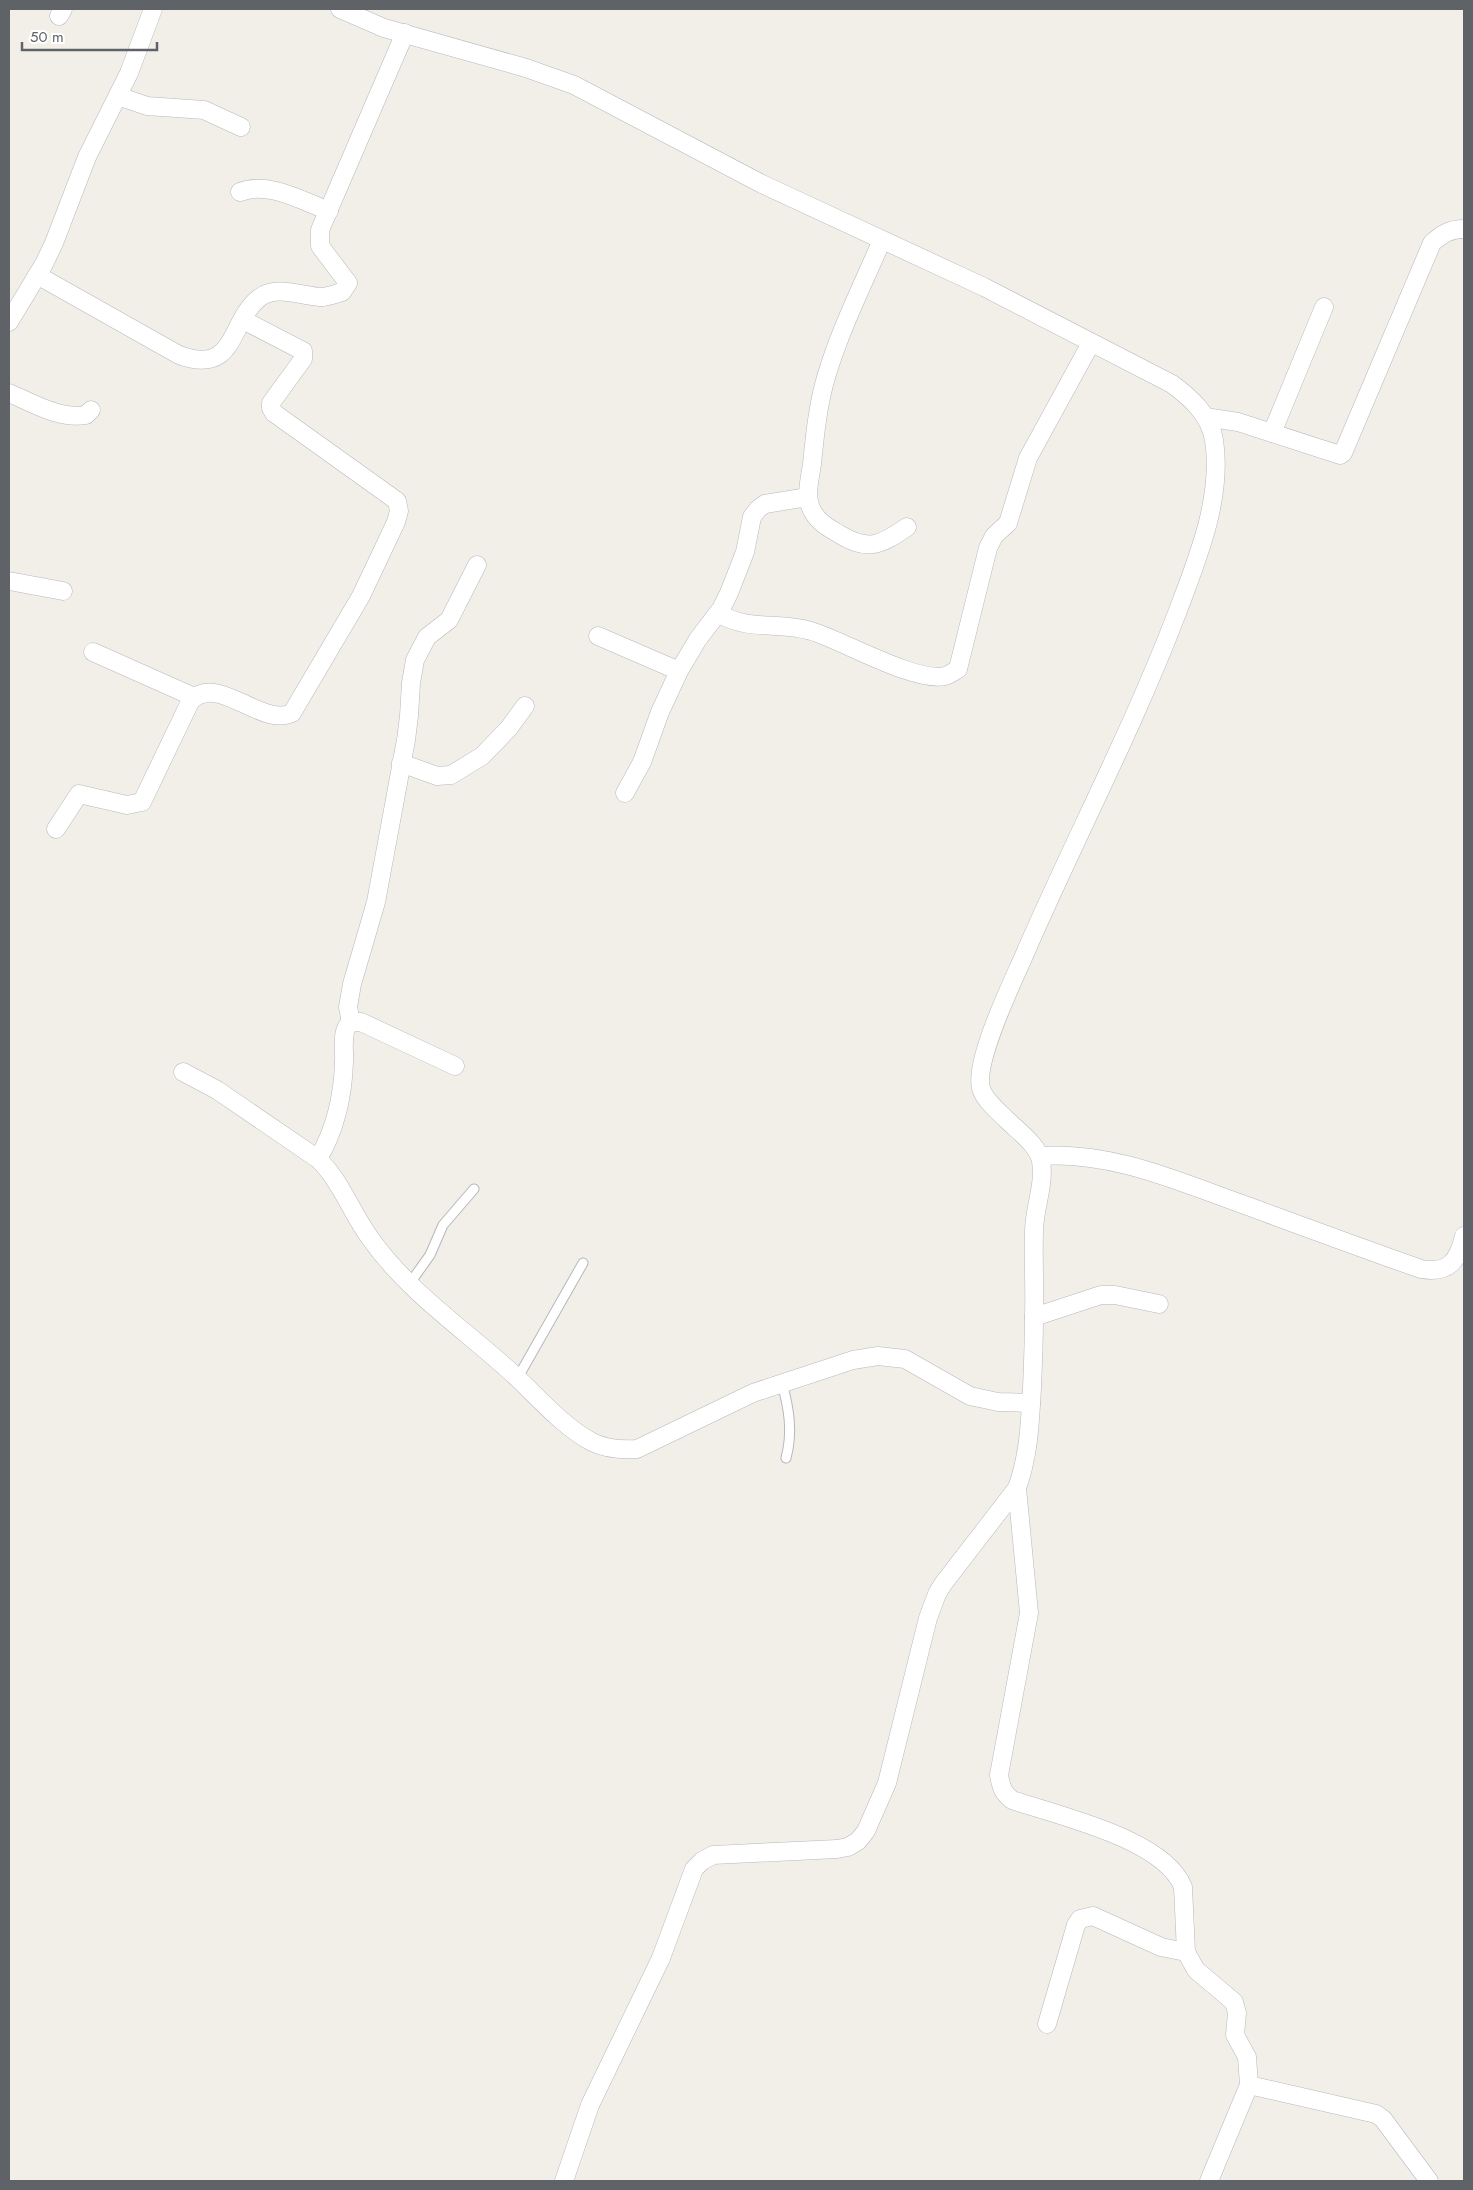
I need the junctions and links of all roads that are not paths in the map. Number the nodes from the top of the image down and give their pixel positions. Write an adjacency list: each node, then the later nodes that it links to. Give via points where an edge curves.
1 (152, 9): 4 (street)
2 (340, 9): 3 (street, via 384,28)
3 (405, 33): 7 (street); 9 (street, via 574,85 762,184)
4 (118, 96): 5 (street, via 147,106 204,110); 10 (street, via 87,157 54,243)
5 (241, 127)
6 (240, 192): 7 (street, via 251,188 280,192)
7 (329, 212): 12 (street, via 320,230 320,246 348,283 345,290 322,297 272,293 260,298)
8 (1464, 229): 18 (street, via 1454,229 1441,235 1432,244 1343,454)
9 (882, 240): 14 (street, via 984,287); 19 (street, via 827,374 817,418)
10 (37, 275): 12 (street, via 179,355 194,360 217,357); 13 (street)
11 (1324, 307): 18 (street)
12 (243, 320): 28 (street, via 303,351 303,359 271,403 274,413 397,501 399,511 361,596 292,713 285,717 273,715 213,692)
13 (9, 322)
14 (1091, 343): 17 (street, via 1172,384 1192,398); 24 (street, via 1028,458 1008,523 994,536 988,548 958,668 944,676 933,676 810,631 737,623)
15 (9, 393): 16 (street, via 68,415 86,415)
16 (91, 410)
17 (1205, 417): 18 (street, via 1238,422); 36 (street, via 1214,436 1216,470 1210,514 1193,571 1151,680 1023,958 983,1056 981,1090)
18 (1272, 433)
19 (808, 498): 20 (street, via 812,512 821,523 862,544 876,545); 24 (street, via 780,500 758,508 752,517 738,572)
20 (907, 527)
21 (477, 565): 30 (street, via 450,620 427,637 415,660)
22 (9, 581): 23 (street)
23 (63, 591)
24 (718, 613): 27 (street)
25 (598, 636): 27 (street)
26 (93, 652): 28 (street)
27 (679, 671): 31 (street, via 642,762)
28 (194, 696): 32 (street, via 142,802 127,805 79,794)
29 (525, 706): 30 (street, via 482,756 451,775 437,776)
30 (401, 763): 33 (street, via 376,902 352,984 348,1007)
31 (625, 793)
32 (56, 830)
33 (351, 1022): 34 (street, via 361,1022); 37 (street, via 346,1026 338,1110)
34 (455, 1066)
35 (183, 1072): 37 (street, via 217,1090)
36 (1040, 1156): 39 (street, via 1064,1155 1115,1162 1165,1176 1435,1272 1455,1260); 43 (street, via 1041,1186 1034,1228)
37 (318, 1159): 41 (street, via 340,1187 369,1238)
38 (474, 1189): 41 (lane, via 443,1225 430,1255)
39 (1464, 1236)
40 (583, 1263): 44 (lane)
41 (410, 1283): 44 (street, via 449,1321)
42 (1159, 1304): 43 (street, via 1101,1295)
43 (1034, 1317): 46 (street)
44 (518, 1378): 45 (street, via 579,1433 594,1442 624,1450 636,1449 753,1393)
45 (782, 1383): 46 (street, via 853,1360 895,1357 905,1359 970,1396 998,1402); 47 (lane, via 791,1430)
46 (1031, 1403): 48 (street, via 1030,1432)
47 (786, 1458)
48 (1017, 1488): 49 (street, via 1029,1613 999,1775 1000,1785 1012,1800 1102,1830 1153,1853 1180,1878); 52 (street, via 937,1594 928,1618 892,1769 866,1831 858,1841 837,1849 713,1855 694,1868 661,1958 590,2105)
49 (1186, 1952): 50 (street, via 1160,1947 1093,1916 1080,1919); 51 (street, via 1196,1970 1234,2002 1237,2013 1235,2036 1247,2058)
50 (1047, 2024)
51 (1249, 2086): 53 (street); 54 (street, via 1376,2114)
52 (564, 2181)
53 (1209, 2181)
54 (1429, 2181)

